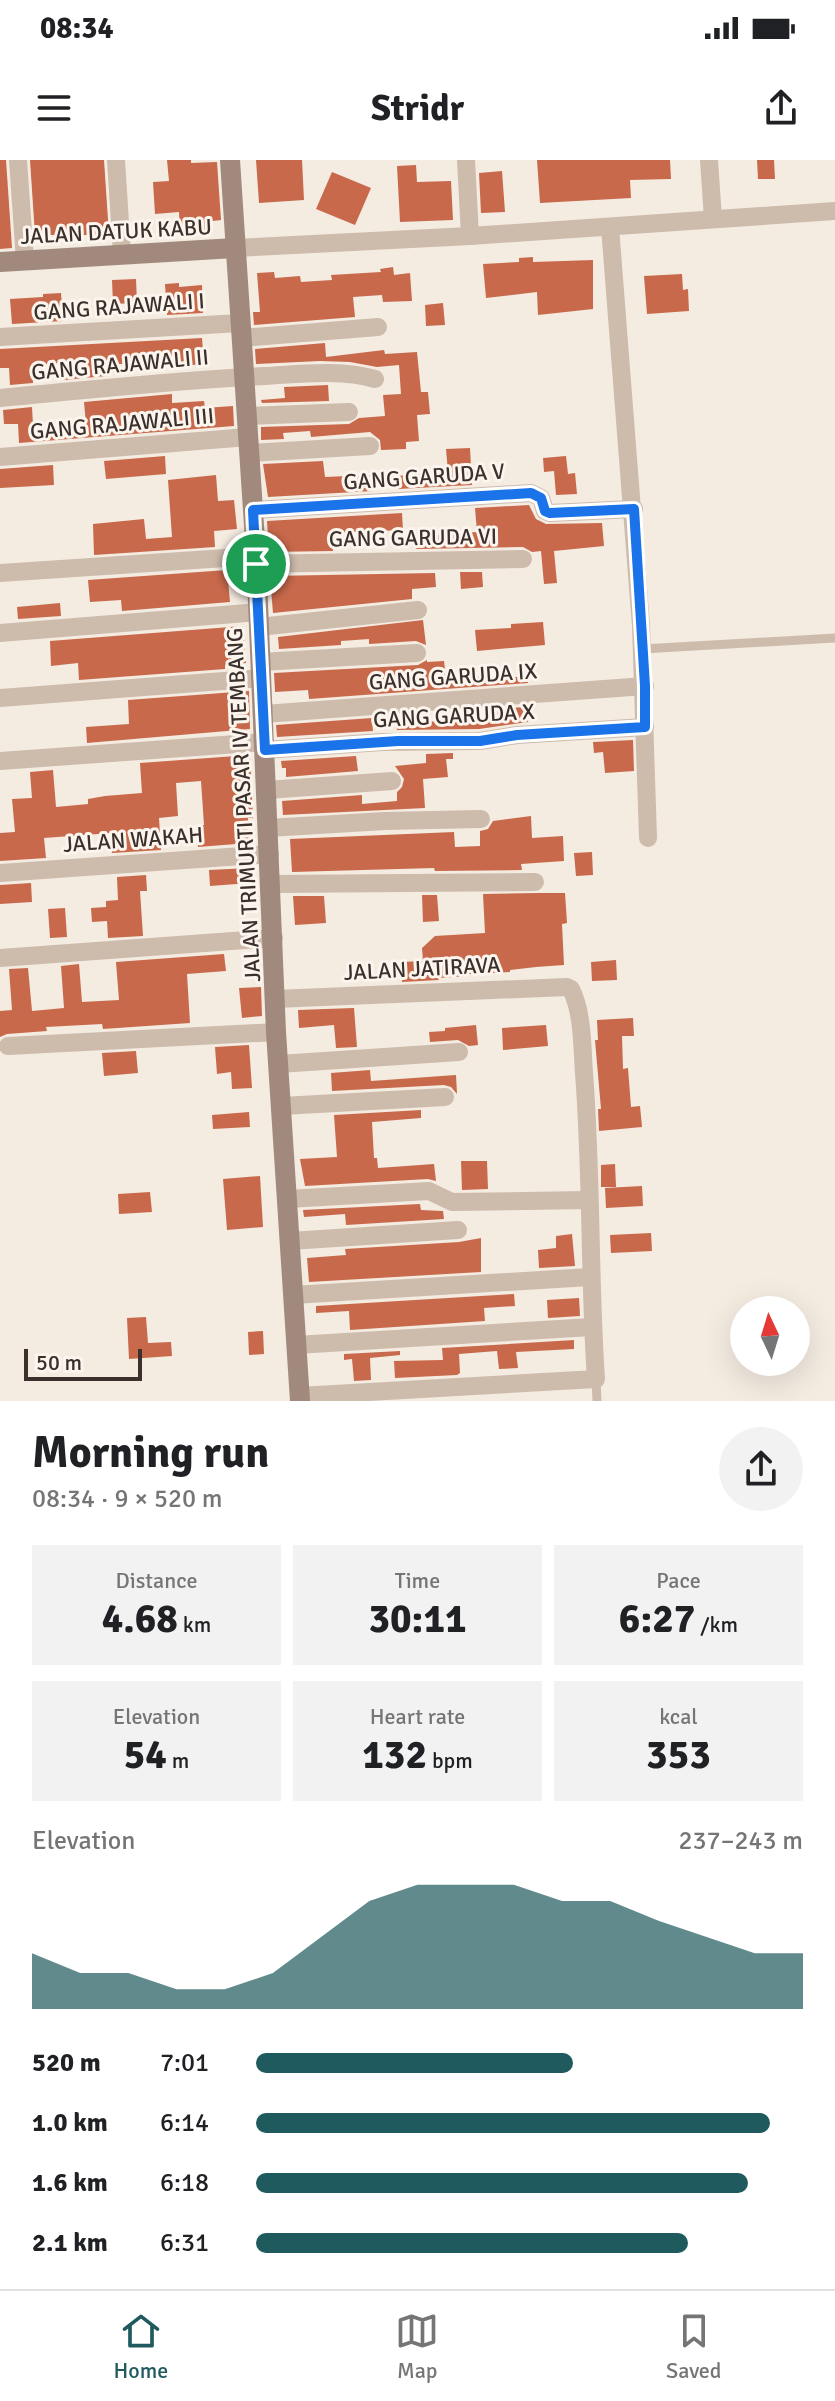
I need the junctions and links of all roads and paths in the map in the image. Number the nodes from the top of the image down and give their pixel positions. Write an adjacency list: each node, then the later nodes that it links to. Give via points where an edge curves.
1 (18, 160): 12 (street)
2 (116, 160): 11 (street)
3 (230, 160): 10 (street, JALAN TRIMURTI PASAR IV TEMBANG)
4 (466, 160): 9 (street)
5 (709, 160): 7 (street)
6 (835, 211): 7 (street)
7 (713, 219): 8 (street)
8 (610, 227): 9 (street); 25 (street)
9 (470, 236): 10 (street)
10 (235, 248): 11 (street, JALAN DATUK KABU); 15 (street, JALAN TRIMURTI PASAR IV TEMBANG)
11 (122, 254): 12 (street, JALAN DATUK KABU)
12 (25, 260): 13 (street, JALAN DATUK KABU)
13 (0, 262)
14 (378, 327): 15 (street, GANG RAJAWALI I)
15 (241, 330): 16 (street, GANG RAJAWALI I); 17 (street, JALAN TRIMURTI PASAR IV TEMBANG)
16 (0, 337)
17 (244, 377): 18 (street, GANG RAJAWALI II, via 330,373); 19 (street, GANG RAJAWALI II); 21 (street, JALAN TRIMURTI PASAR IV TEMBANG)
18 (375, 379)
19 (0, 398)
20 (349, 412): 21 (street)
21 (246, 416): 22 (street, JALAN TRIMURTI PASAR IV TEMBANG)
22 (248, 445): 23 (street, GANG RAJAWALI III); 24 (street, GANG RAJAWALI III); 26 (street, JALAN TRIMURTI PASAR IV TEMBANG)
23 (370, 446)
24 (0, 457)
25 (634, 509): 26 (street, GANG GARUDA V, via 550,513 531,493); 34 (street)
26 (253, 510): 28 (street, JALAN TRIMURTI PASAR IV TEMBANG)
27 (523, 559): 28 (street, GANG GARUDA VI)
28 (256, 560): 29 (street, GANG GARUDA VI); 31 (street, JALAN TRIMURTI PASAR IV TEMBANG)
29 (0, 573)
30 (418, 610): 31 (street)
31 (259, 619): 32 (street); 36 (street, JALAN TRIMURTI PASAR IV TEMBANG)
32 (0, 633)
33 (835, 638): 34 (lane)
34 (642, 649): 37 (street)
35 (417, 653): 36 (street)
36 (261, 670): 38 (street); 39 (street, JALAN TRIMURTI PASAR IV TEMBANG)
37 (645, 686): 39 (street, GANG GARUDA IX); 40 (street)
38 (0, 698)
39 (264, 714): 41 (street, JALAN TRIMURTI PASAR IV TEMBANG)
40 (645, 727): 41 (street, GANG GARUDA X, via 480,741); 47 (street)
41 (265, 746): 42 (street, GANG GARUDA X); 44 (street, JALAN TRIMURTI PASAR IV TEMBANG)
42 (0, 761)
43 (392, 781): 44 (street)
44 (267, 790): 46 (street, JALAN TRIMURTI PASAR IV TEMBANG)
45 (481, 819): 46 (street)
46 (268, 828): 48 (street, JALAN TRIMURTI PASAR IV TEMBANG)
47 (648, 838)
48 (270, 854): 49 (street, JALAN WAKAH); 51 (street, JALAN TRIMURTI PASAR IV TEMBANG)
49 (0, 873)
50 (535, 882): 51 (street)
51 (271, 884): 52 (street, JALAN TRIMURTI PASAR IV TEMBANG)
52 (274, 938): 53 (street); 54 (street, JALAN TRIMURTI PASAR IV TEMBANG)
53 (0, 958)
54 (275, 999): 55 (street, JALAN TRIMURTI PASAR IV TEMBANG); 62 (street, JALAN JATIRAVA, via 571,989 583,1051)
55 (276, 1032): 56 (street); 58 (street, JALAN TRIMURTI PASAR IV TEMBANG)
56 (8, 1046)
57 (459, 1052): 58 (street)
58 (279, 1064): 60 (street, JALAN TRIMURTI PASAR IV TEMBANG)
59 (445, 1097): 60 (street)
60 (282, 1106): 61 (street, JALAN TRIMURTI PASAR IV TEMBANG)
61 (287, 1199): 62 (street, via 429,1191 452,1202); 64 (street, JALAN TRIMURTI PASAR IV TEMBANG)
62 (588, 1200): 65 (street)
63 (458, 1230): 64 (street)
64 (290, 1241): 66 (street, JALAN TRIMURTI PASAR IV TEMBANG)
65 (590, 1277): 66 (street); 67 (street)
66 (293, 1295): 68 (street, JALAN TRIMURTI PASAR IV TEMBANG)
67 (592, 1327): 68 (street); 69 (street)
68 (296, 1345): 70 (street, JALAN TRIMURTI PASAR IV TEMBANG)
69 (596, 1379): 70 (street); 71 (lane)
70 (300, 1398)
71 (597, 1401)

